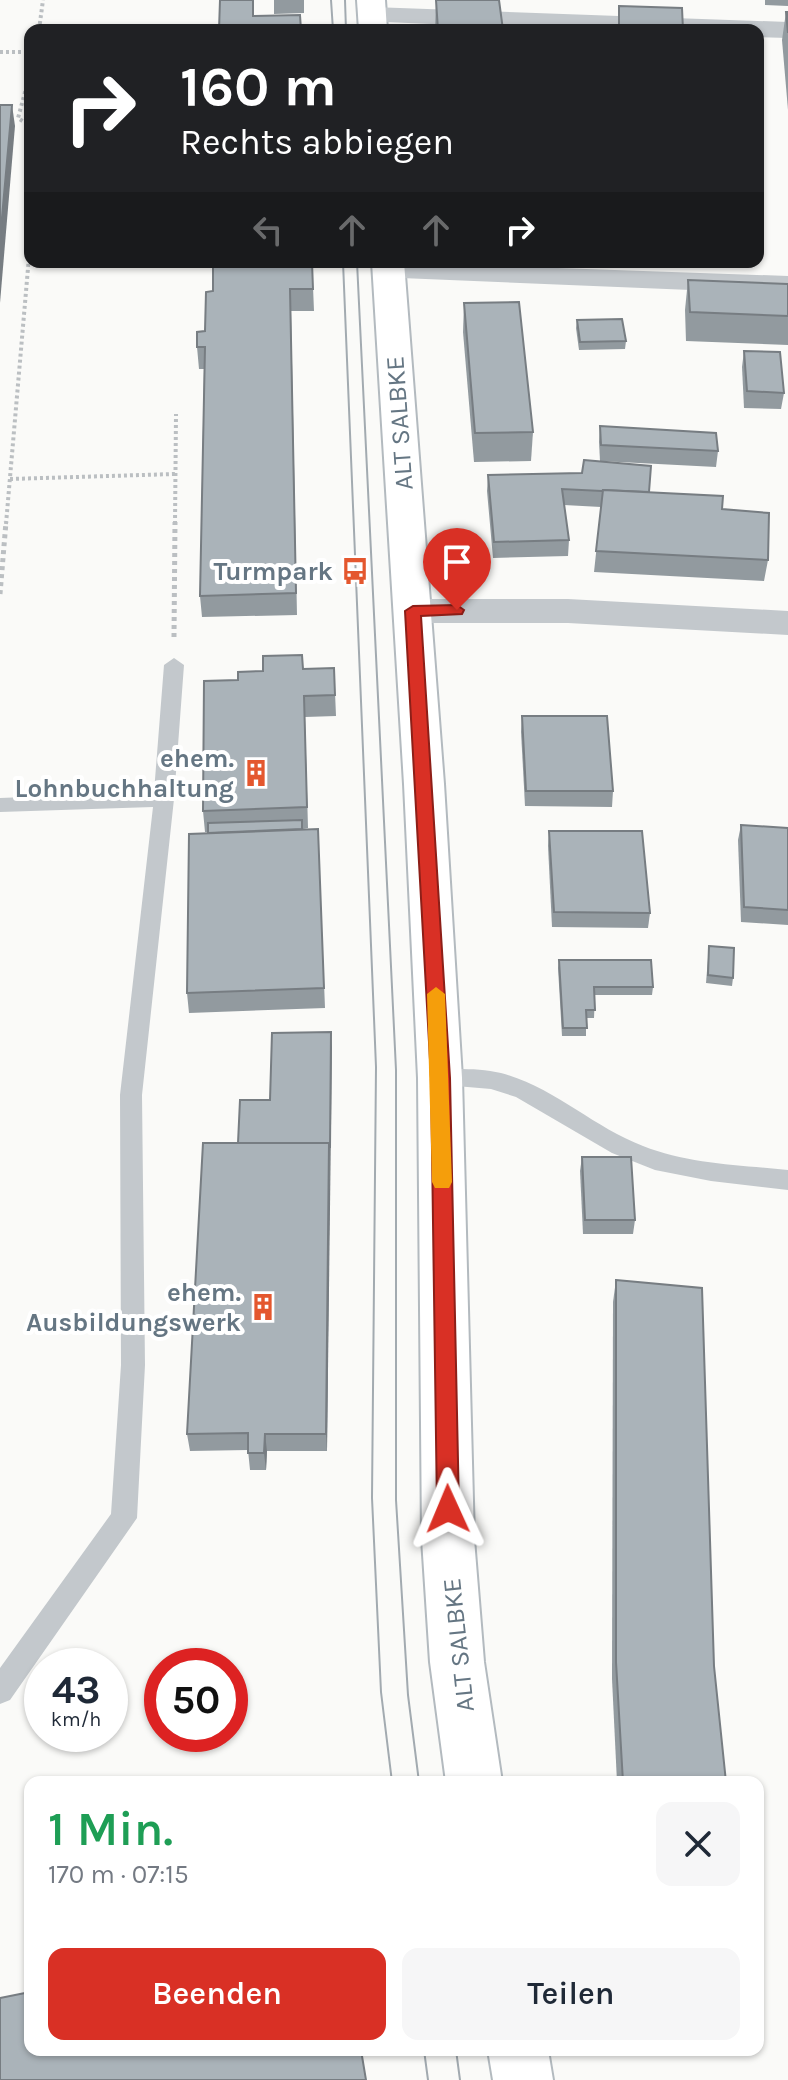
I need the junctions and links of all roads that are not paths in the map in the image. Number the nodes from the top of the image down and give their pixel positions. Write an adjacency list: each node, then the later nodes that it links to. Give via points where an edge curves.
1 (372, 15): 2 (street)
2 (622, 24)
3 (764, 29): 4 (street)
4 (788, 30)
5 (388, 268): 8 (main road, ALT SALBKE)
6 (430, 268): 7 (street)
7 (788, 285)
8 (413, 611): 9 (street, via 568,611); 13 (main road, ALT SALBKE)
9 (788, 623)
10 (174, 665): 11 (lane)
11 (164, 799): 12 (lane); 15 (lane, via 131,1095 133,1365 124,1518)
12 (0, 805)
13 (440, 1078): 14 (lane, via 486,1079 529,1092 635,1154 686,1167); 16 (main road, ALT SALBKE, via 448,1539 457,1662)
14 (788, 1180)
15 (0, 1691)
16 (473, 1776)
17 (519, 2056): 18 (main road)
18 (523, 2080)

